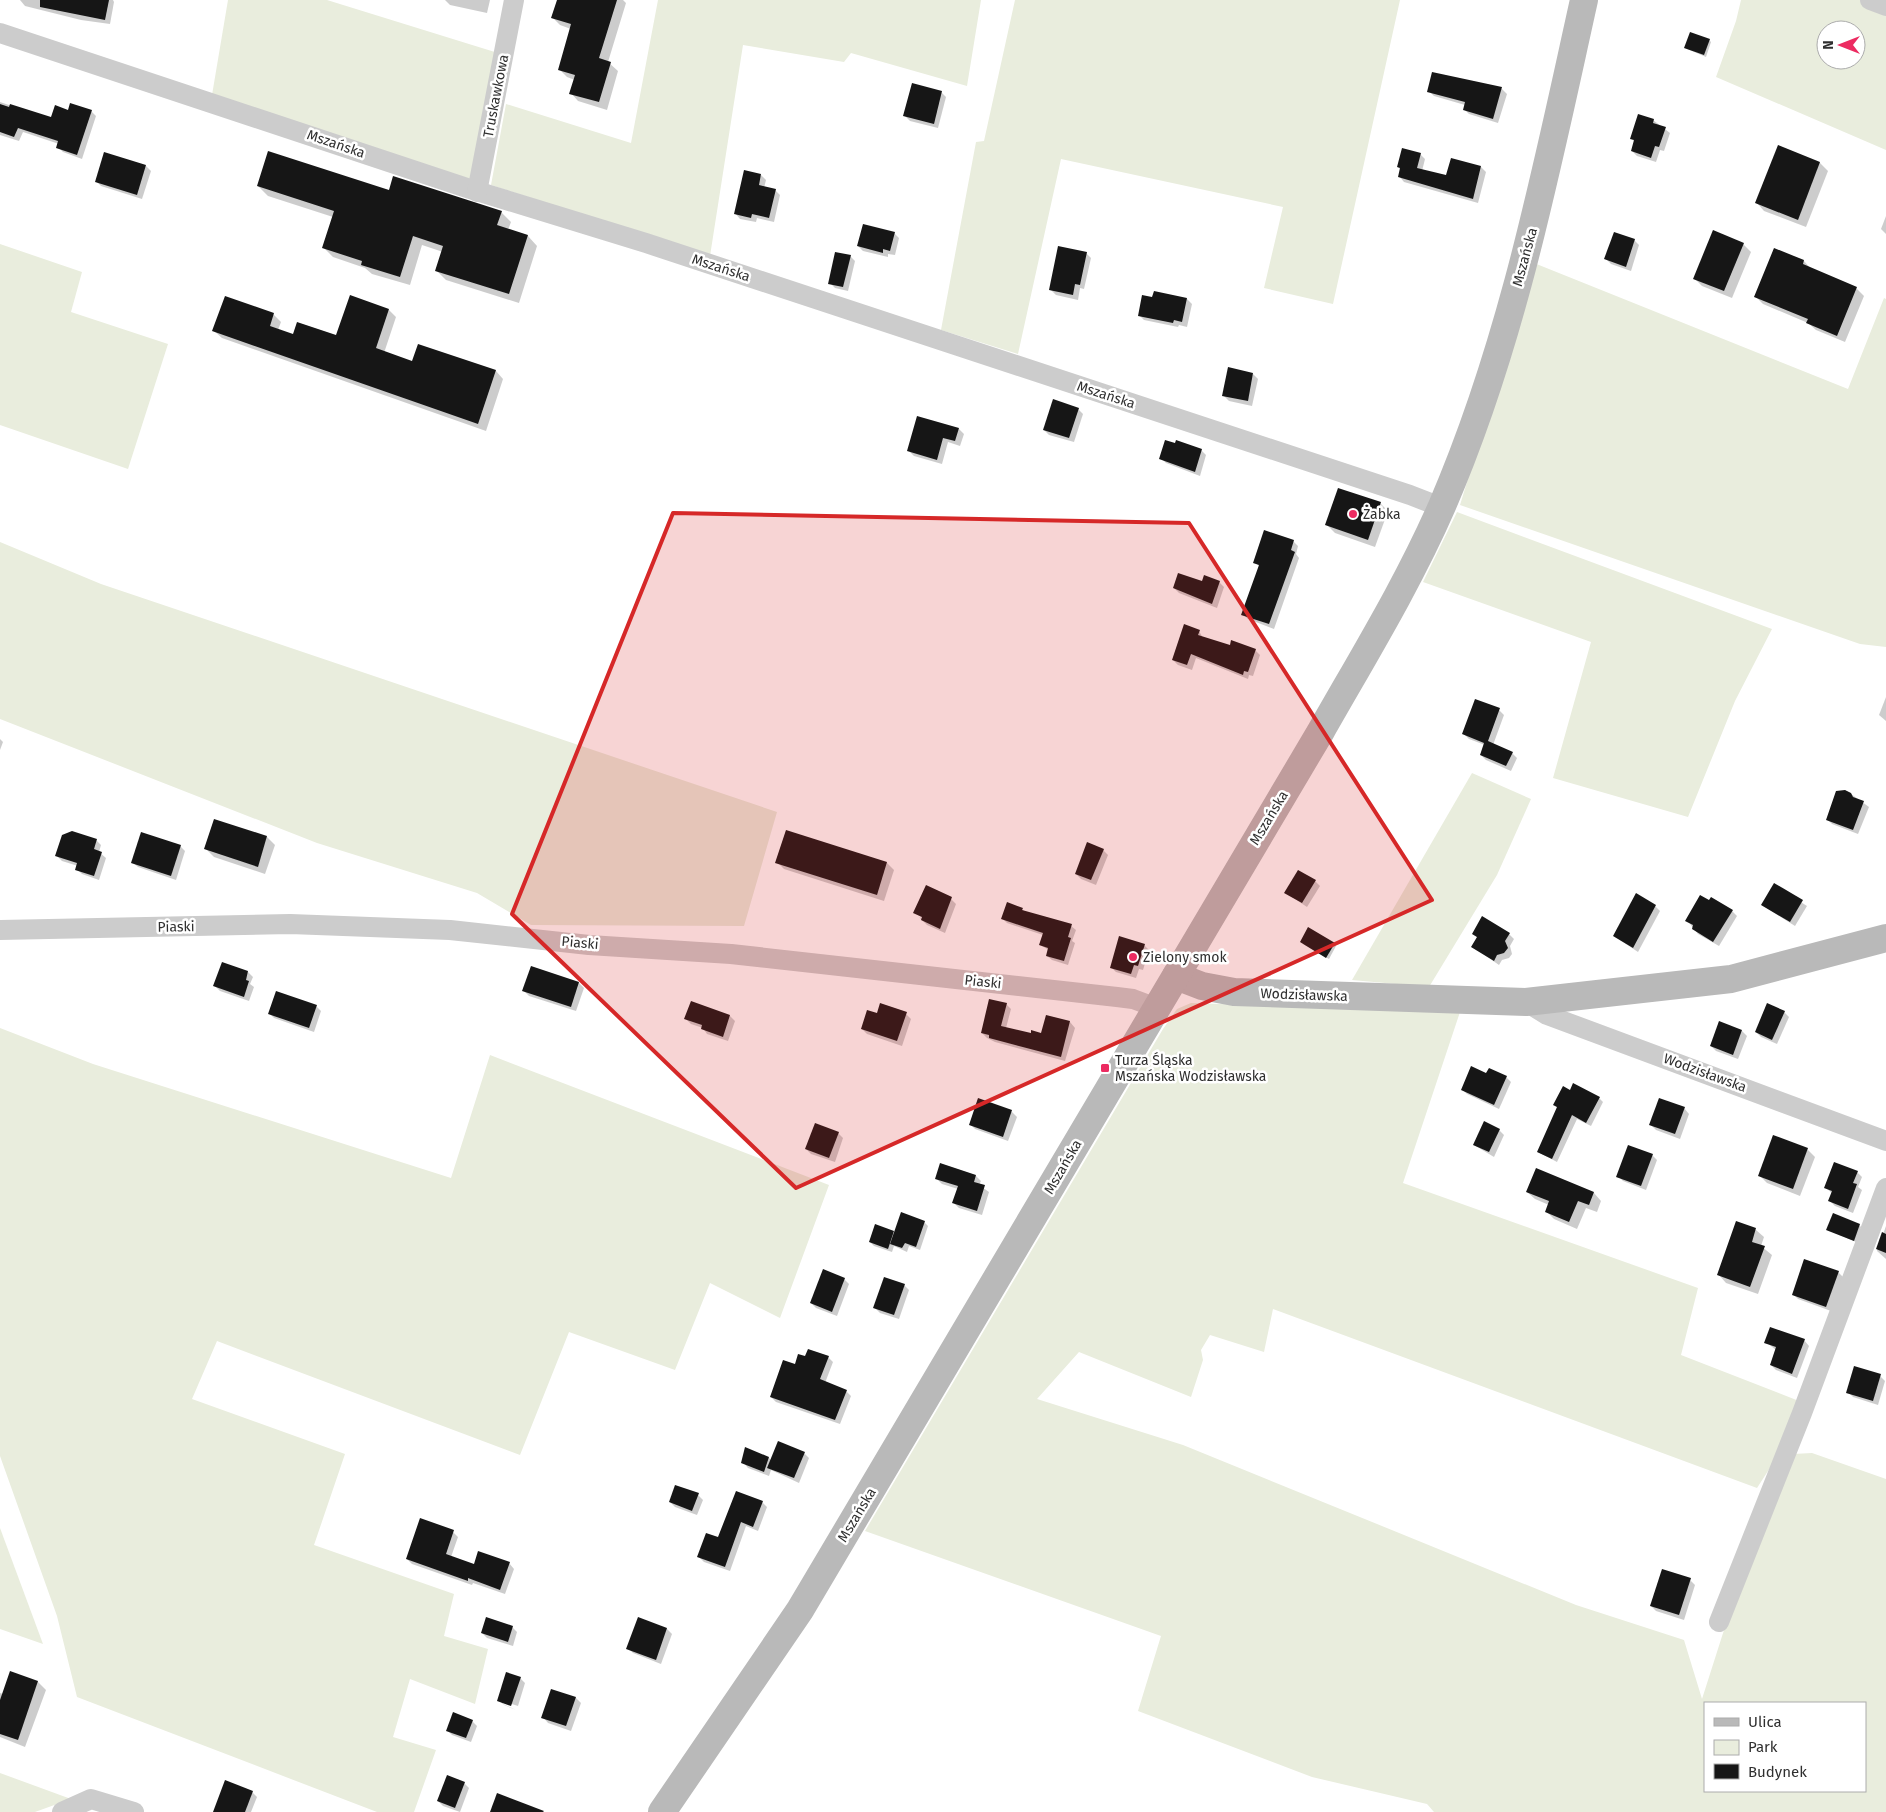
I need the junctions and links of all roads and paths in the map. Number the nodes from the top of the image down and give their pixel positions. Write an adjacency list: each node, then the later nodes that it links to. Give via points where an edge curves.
1 (514, 0): 6 (street, Truskawkowa)
2 (1584, 0): 7 (street, Mszańska, via 1529,244 1491,376)
3 (1870, 0): 4 (street)
4 (1886, 6)
5 (0, 33): 6 (street, Mszańska)
6 (478, 192): 7 (street, Mszańska, via 646,243)
7 (1441, 507): 10 (street, Mszańska, via 1372,642)
8 (0, 930): 12 (street, Piaski, via 290,924 450,930 589,945 731,954 1117,997)
9 (1886, 938): 11 (street, Wodzisławska, via 1731,979)
10 (1176, 976): 11 (street, Wodzisławska, via 1202,986 1234,992); 12 (street, Mszańska)
11 (1526, 1002): 13 (street, Wodzisławska, via 1547,1014)
12 (1157, 1008): 18 (street, Mszańska, via 800,1610)
13 (1886, 1141)
14 (1886, 1188): 15 (street)
15 (1719, 1622)
16 (62, 1812): 17 (street, via 92,1799)
17 (134, 1812)
18 (662, 1812)

